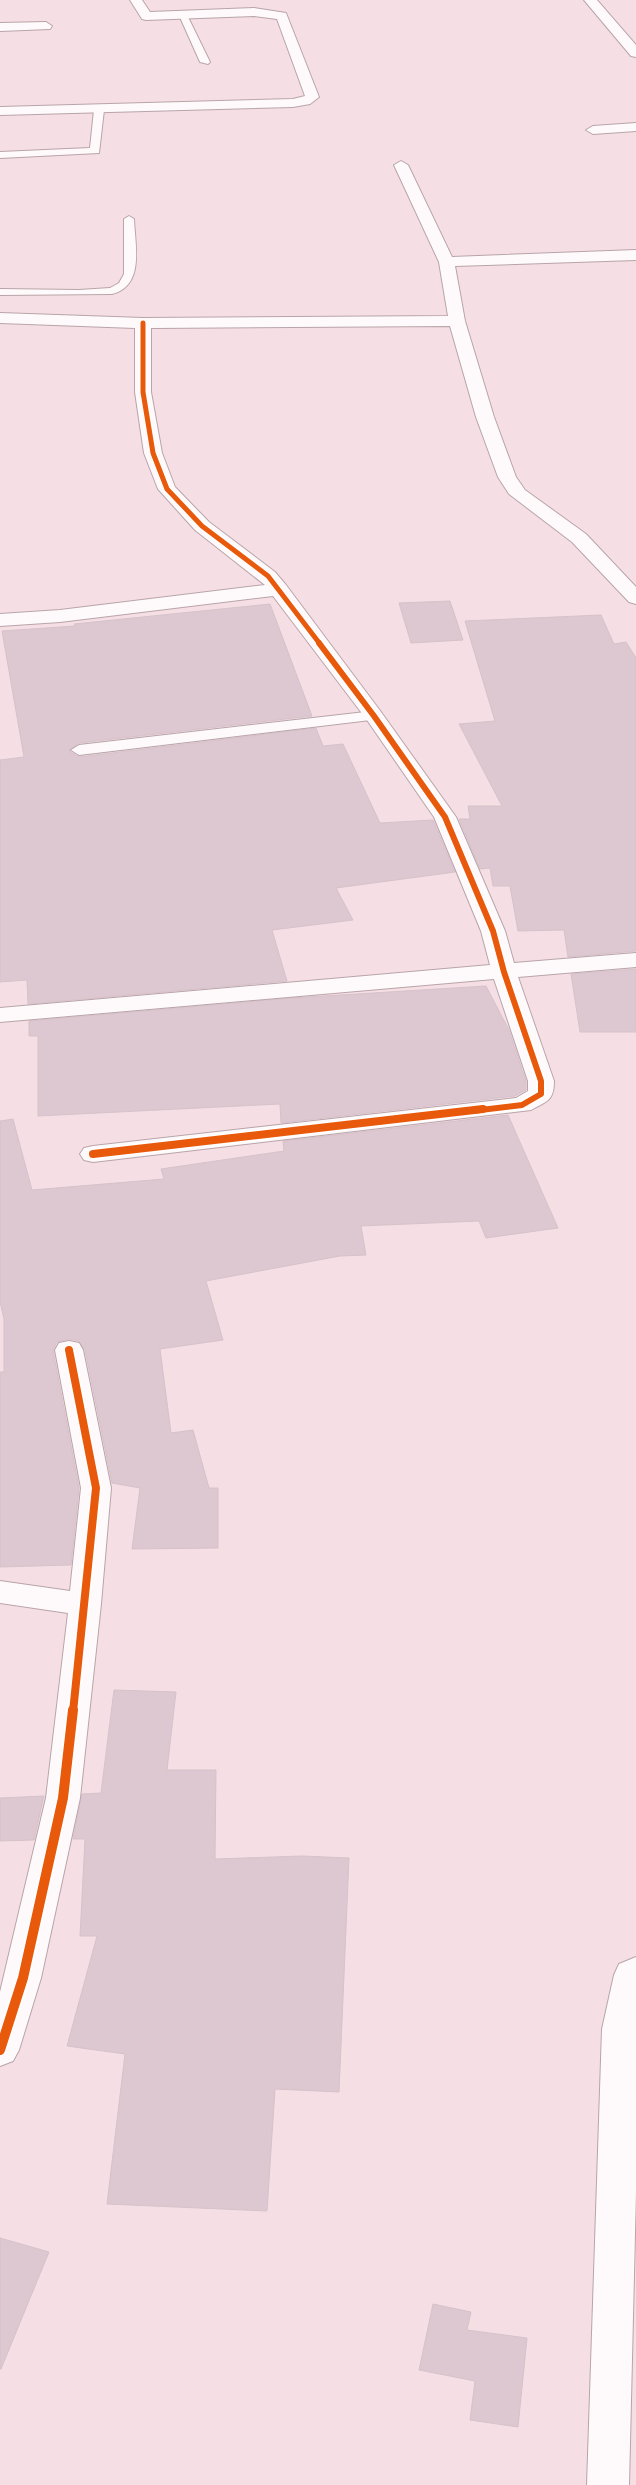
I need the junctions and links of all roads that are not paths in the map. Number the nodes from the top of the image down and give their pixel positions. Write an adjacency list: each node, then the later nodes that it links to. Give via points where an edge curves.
1 (136, 0): 3 (street, via 146,16)
2 (590, 0): 6 (street)
3 (183, 15): 7 (lane); 8 (street, via 254,12 282,16 312,97 293,103)
4 (46, 26): 5 (street)
5 (0, 27)
6 (636, 53)
7 (205, 62)
8 (99, 110): 9 (street); 12 (lane, via 95,151)
9 (0, 112)
10 (636, 127): 11 (street)
11 (593, 130)
12 (0, 155)
13 (401, 165): 16 (street)
14 (130, 219): 17 (lane, via 130,274 123,285 112,291 79,293)
15 (636, 255): 16 (street)
16 (447, 262): 19 (street)
17 (0, 292)
18 (0, 318): 20 (street)
19 (456, 321): 20 (street); 22 (street, via 484,417 507,477 518,494 579,538)
20 (143, 323): 21 (street, via 143,392 153,453 167,490 202,526 268,576)
21 (279, 590): 23 (street); 24 (street)
22 (636, 598)
23 (0, 620)
24 (374, 716): 25 (lane); 27 (street, via 445,817 493,931)
25 (79, 750)
26 (636, 960): 27 (street)
27 (504, 972): 28 (street); 29 (street, via 541,1081 541,1094 522,1105)
28 (0, 1015)
29 (93, 1154)
30 (69, 1350): 32 (street, via 96,1488)
31 (0, 1592): 32 (street)
32 (85, 1604): 34 (street, via 63,1798 23,1978)
33 (636, 1972): 35 (street, via 632,1975 621,2029)
34 (0, 2050)
35 (608, 2485)

